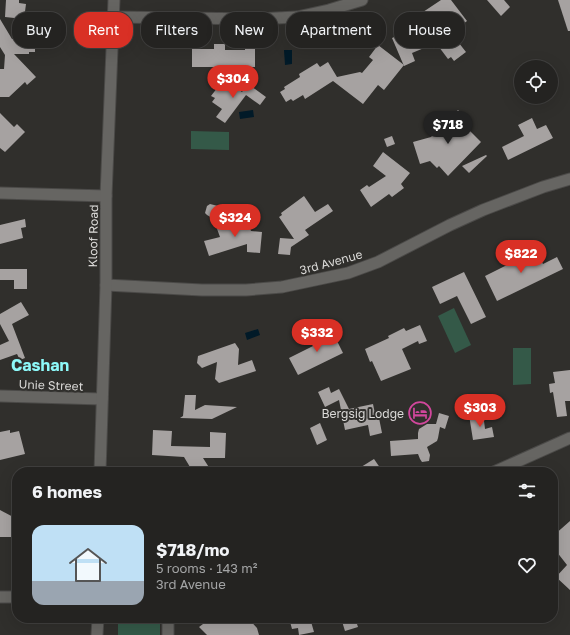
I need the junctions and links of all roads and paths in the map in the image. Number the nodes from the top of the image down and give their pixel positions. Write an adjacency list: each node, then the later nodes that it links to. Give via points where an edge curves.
1 (114, 0): 3 (street, Kloof Road)
2 (362, 0): 4 (street, via 297,17)
3 (114, 12)
4 (133, 17)
5 (113, 48): 8 (street, Kloof Road)
6 (570, 179): 9 (street, 3rd Avenue, via 543,186 483,210 378,262 348,273 282,287 246,290)
7 (0, 193): 8 (street)
8 (106, 196): 9 (street, Kloof Road)
9 (106, 286): 11 (street, Kloof Road)
10 (0, 396): 11 (street, Unie Street)
11 (102, 400): 13 (street, Kloof Road)
12 (570, 438): 14 (street)
13 (100, 467)
14 (505, 467)
15 (0, 597): 16 (street)
16 (12, 597)
17 (98, 623): 19 (street)
18 (168, 623): 20 (street)
19 (97, 635)
20 (168, 635)

